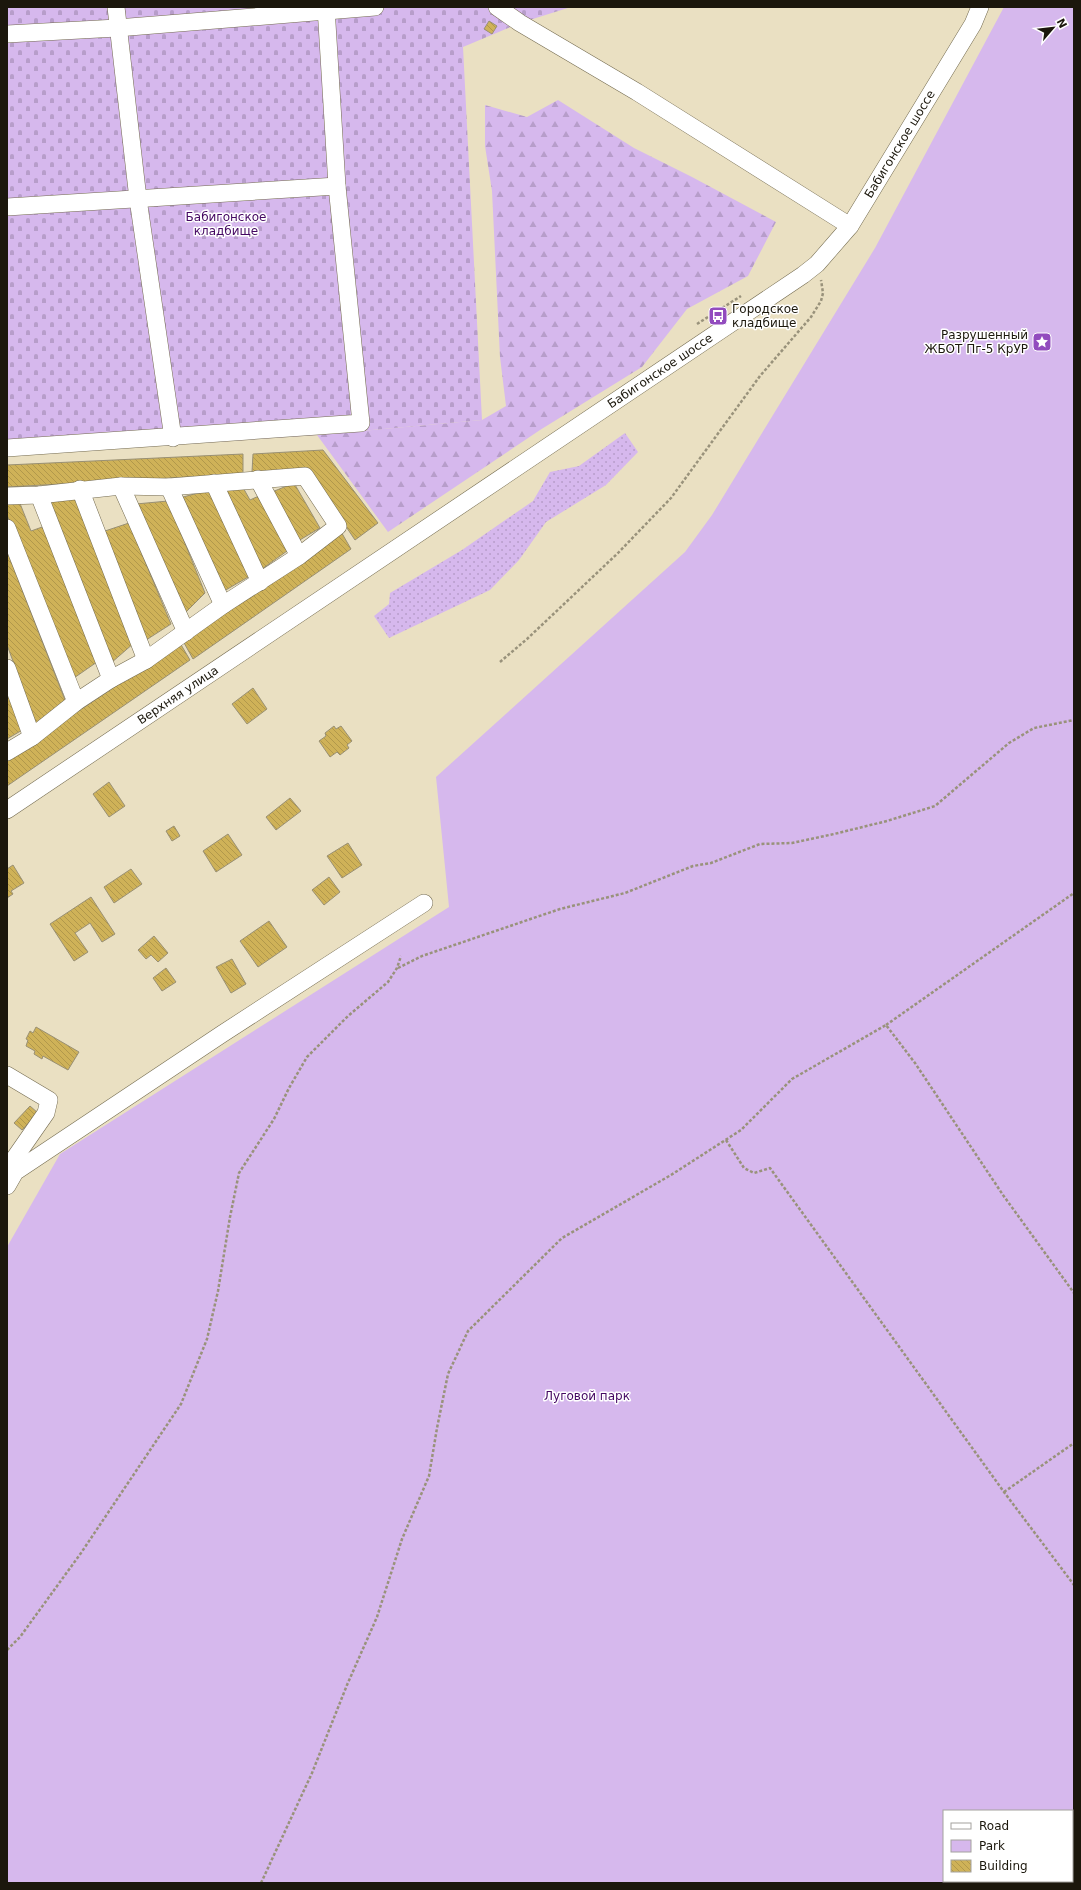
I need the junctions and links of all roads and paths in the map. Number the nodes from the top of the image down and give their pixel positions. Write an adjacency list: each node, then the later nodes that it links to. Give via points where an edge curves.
1 (116, 7): 6 (street)
2 (375, 7): 5 (street)
3 (498, 7): 11 (street, via 520,24 637,92)
4 (980, 7): 11 (street, Бабигонское шоссе)
5 (326, 9): 6 (street); 8 (street)
6 (117, 28): 7 (street); 9 (street)
7 (7, 34)
8 (337, 186): 9 (street); 13 (street, via 362,423)
9 (138, 199): 10 (street); 13 (street)
10 (7, 207)
11 (850, 226): 12 (street, Бабигонское шоссе)
12 (817, 264): 24 (street, Бабигонское шоссе); 29 (path, via 823,293 821,301 760,376 671,498 618,553)
13 (173, 438): 14 (street)
14 (7, 448)
15 (258, 479): 16 (street); 23 (street); 23 (street, via 305,476 338,526)
16 (214, 483): 18 (street); 25 (street)
17 (121, 486): 18 (street); 19 (street); 27 (street)
18 (169, 486): 26 (street)
19 (80, 489): 20 (street); 28 (street)
20 (39, 495): 21 (street); 31 (street)
21 (7, 496)
22 (7, 528): 32 (street)
23 (299, 556): 25 (street)
24 (348, 581): 36 (street, Верхняя улица)
25 (260, 582): 26 (street)
26 (222, 605): 27 (street)
27 (186, 632): 28 (street)
28 (146, 660): 31 (street)
29 (500, 662)
30 (7, 668): 34 (street)
31 (111, 678): 32 (street)
32 (76, 702): 34 (street)
33 (1074, 720): 40 (path, via 1034,728 1009,743 935,806 834,834 792,843 760,844 711,863 693,866 625,894 560,909 422,956)
34 (32, 737): 35 (street)
35 (7, 752)
36 (7, 810)
37 (1074, 893): 41 (path)
38 (424, 903): 45 (street, via 16,1172)
39 (401, 956): 40 (path)
40 (397, 968): 50 (path, via 388,982 348,1016 307,1057 274,1119 239,1173 207,1339 181,1404 81,1553 20,1637)
41 (886, 1026): 43 (path, via 792,1080 741,1130); 46 (path, via 915,1063 1003,1195)
42 (7, 1074): 44 (street, via 49,1100 46,1113)
43 (726, 1140): 48 (path, via 744,1168 754,1173 770,1168); 51 (path, via 672,1175 562,1238 468,1331 448,1374 429,1476 402,1539 377,1617 312,1773)
44 (7, 1169)
45 (7, 1186)
46 (1074, 1293)
47 (1074, 1443): 48 (path)
48 (1004, 1492): 49 (path)
49 (1074, 1584)
50 (7, 1650)
51 (261, 1883)

